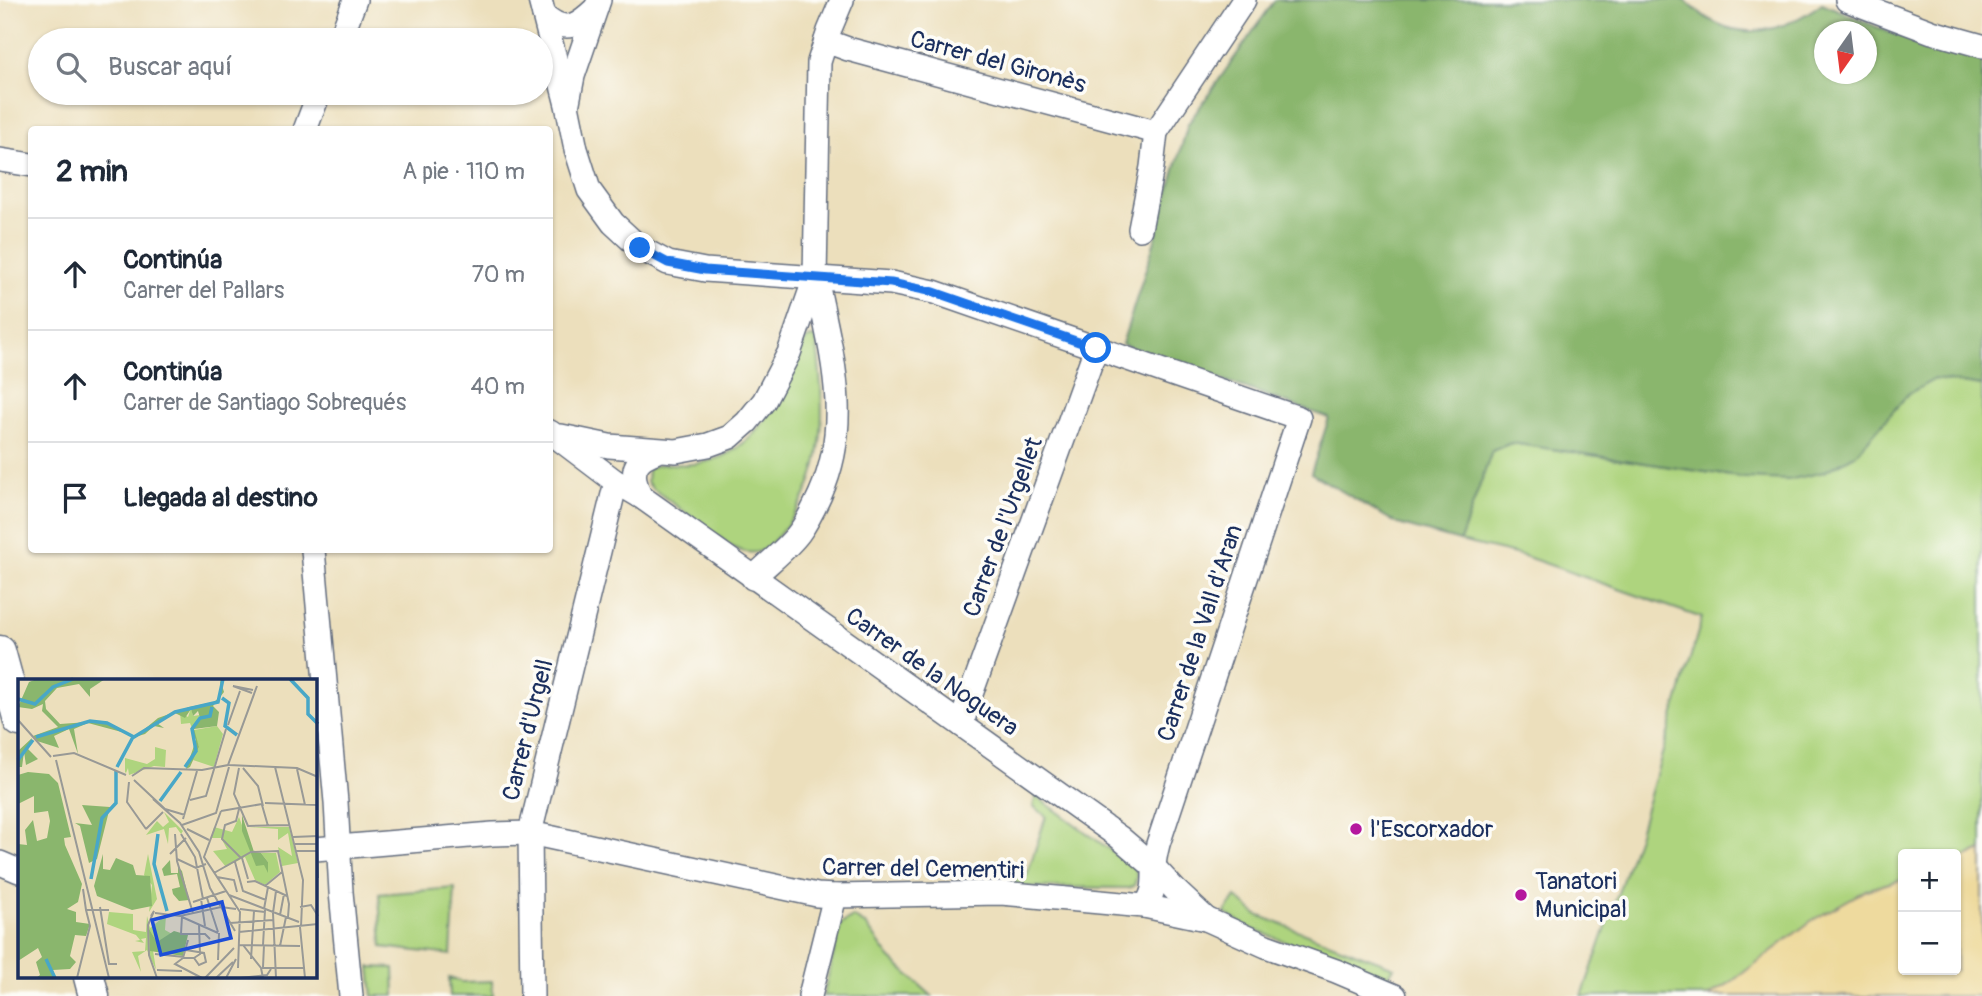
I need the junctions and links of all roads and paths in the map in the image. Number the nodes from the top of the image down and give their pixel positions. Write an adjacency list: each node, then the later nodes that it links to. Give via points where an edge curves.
1 (355, 0): 7 (street)
2 (842, 0): 9 (street)
3 (1244, 0): 15 (street)
4 (1847, 0): 10 (street)
5 (598, 4): 6 (street, via 579,24 565,26 553,24); 13 (street)
6 (542, 8): 8 (street)
7 (344, 28)
8 (547, 28)
9 (826, 41): 15 (street, Carrer del Gironès); 19 (street, via 819,62)
10 (1982, 46)
11 (553, 51): 13 (street)
12 (314, 105): 14 (street)
13 (567, 105): 19 (street, via 589,190 613,223 640,248 668,263 705,270)
14 (307, 126)
15 (1156, 132): 18 (street)
16 (0, 160): 17 (street)
17 (28, 164)
18 (1140, 229)
19 (816, 278): 20 (street, via 891,283 934,292); 23 (street, via 789,353 764,401 747,422 730,437 708,445); 27 (street, via 837,394 834,455 799,533)
20 (1096, 348): 30 (street, Carrer de l'Urgellet); 35 (street, Carrer de la Vall d'Aran, via 1299,418)
21 (553, 433): 23 (street)
22 (553, 434): 24 (street, Carrer de la Noguera)
23 (658, 451): 25 (street, via 636,464 633,476)
24 (617, 482): 25 (street, Carrer de la Noguera); 31 (street, Carrer d'Urgell)
25 (640, 496): 27 (street, Carrer de la Noguera)
26 (313, 553): 32 (street)
27 (753, 578): 30 (street, Carrer de la Noguera)
28 (0, 651): 29 (street)
29 (18, 717)
30 (961, 725): 35 (street, Carrer de la Noguera)
31 (530, 833): 32 (street, Carrer del Cementiri); 37 (street, Carrer del Cementiri); 43 (street, Carrer d'Urgell)
32 (338, 846): 33 (street, Carrer del Cementiri); 42 (street)
33 (317, 849)
34 (0, 863): 36 (street)
35 (1153, 866): 38 (street, Carrer de la Vall d'Aran, via 1155,884); 39 (street, Carrer de la Noguera)
36 (18, 871)
37 (835, 897): 38 (street, Carrer del Cementiri, via 1001,893); 44 (street)
38 (1144, 906): 39 (street, Carrer del Cementiri)
39 (1206, 919): 45 (street, Carrer del Cementiri)
40 (89, 978): 41 (street)
41 (94, 996)
42 (351, 996)
43 (532, 996)
44 (810, 996)
45 (1395, 996)

